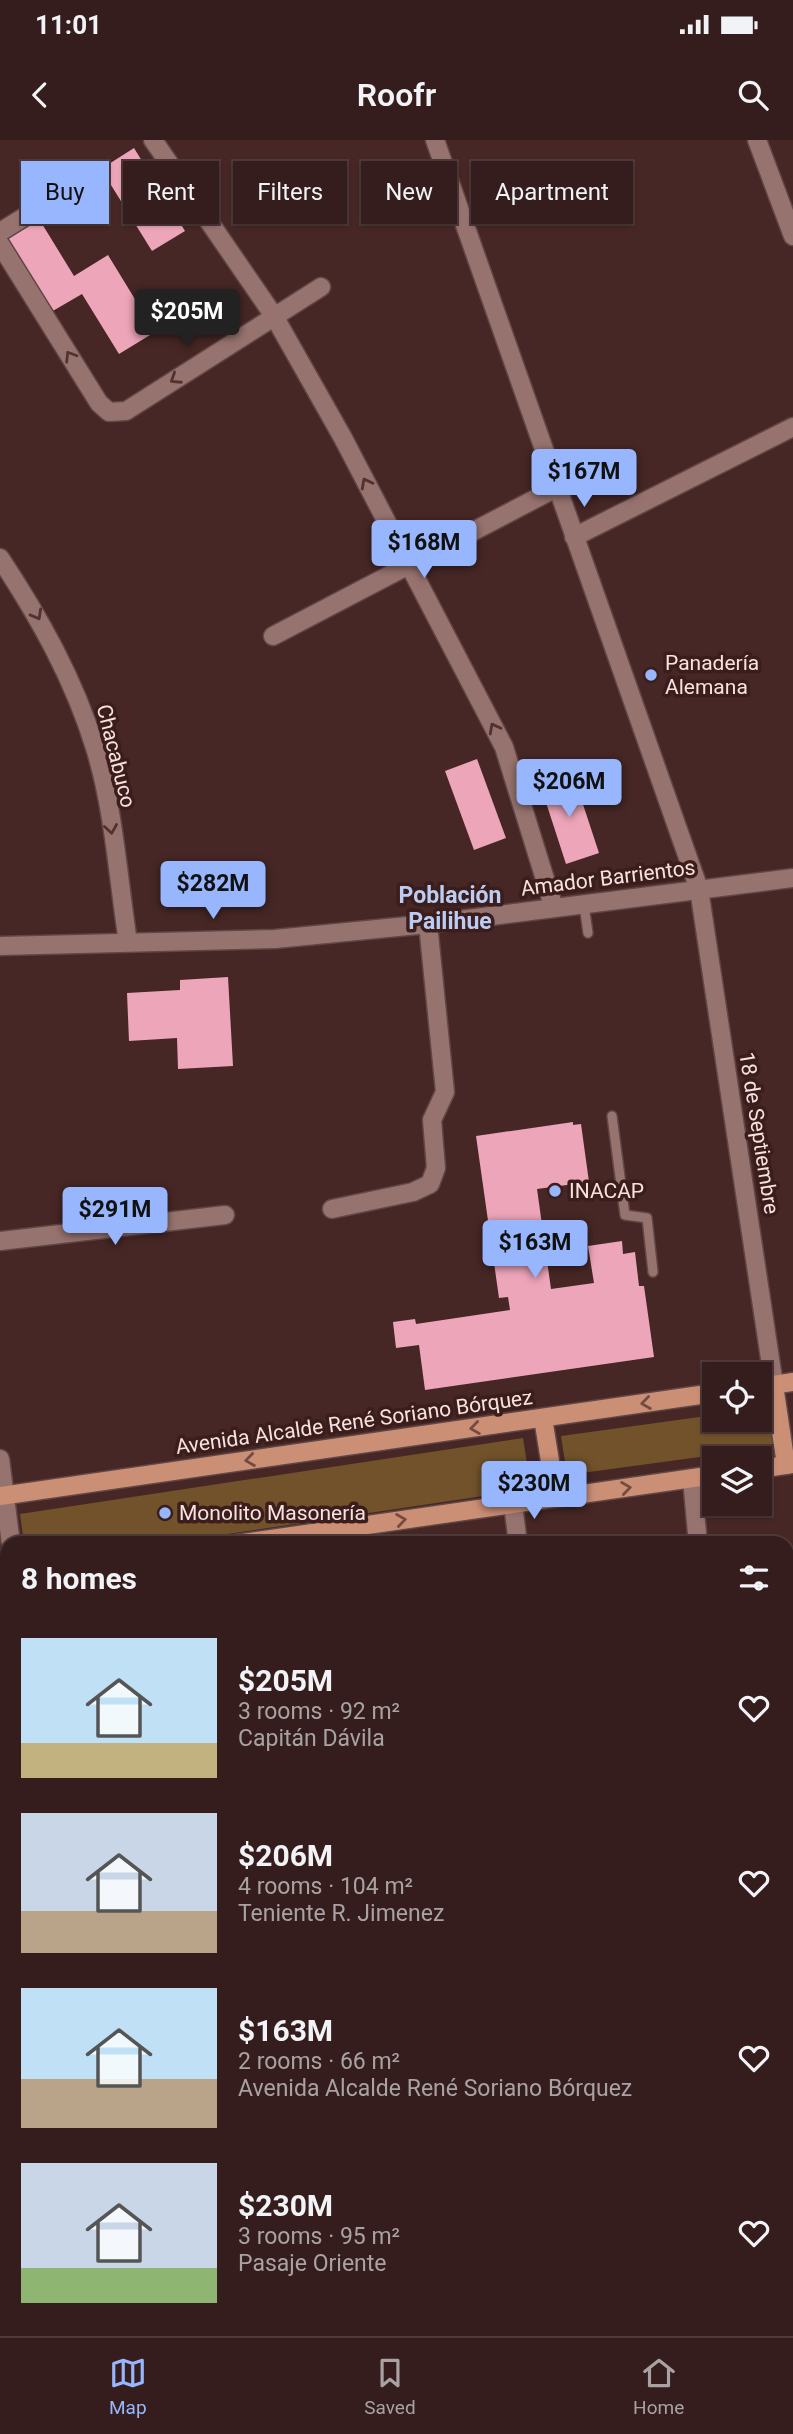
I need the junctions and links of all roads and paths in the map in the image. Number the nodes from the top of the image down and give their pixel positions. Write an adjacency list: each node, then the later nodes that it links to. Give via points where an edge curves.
1 (153, 140): 9 (street)
2 (435, 140): 11 (street, 18 de Septiembre)
3 (757, 140): 6 (street)
4 (21, 219): 5 (street)
5 (0, 232)
6 (793, 236)
7 (0, 244): 9 (street, one-way to 7, via 126,411 109,412)
8 (321, 287): 9 (street)
9 (274, 316): 14 (street, one-way to 9)
10 (793, 427): 12 (street)
11 (556, 488): 12 (street, 18 de Septiembre); 14 (street)
12 (574, 537): 17 (street, 18 de Septiembre)
13 (0, 558): 22 (street, Chacabuco, one-way to 22, via 36,613 81,706 107,803)
14 (410, 566): 15 (street); 19 (street, one-way to 14, via 504,747)
15 (273, 636)
16 (793, 878): 17 (street, Amador Barrientos)
17 (699, 889): 18 (street, Amador Barrientos); 29 (street, 18 de Septiembre)
18 (584, 905): 19 (street, Amador Barrientos); 21 (lane)
19 (554, 908): 20 (street, Amador Barrientos)
20 (428, 924): 22 (street, Amador Barrientos, via 275,939); 25 (street, via 445,1092 432,1120 436,1168 430,1184 413,1192)
21 (588, 933)
22 (128, 942): 23 (street, Amador Barrientos)
23 (0, 946)
24 (612, 1116): 28 (lane, via 625,1214 647,1218)
25 (332, 1209)
26 (225, 1215): 27 (street)
27 (0, 1241)
28 (653, 1272)
29 (764, 1362)
30 (793, 1382): 31 (main road)
31 (772, 1385)
32 (702, 1395): 34 (main road, Avenida Alcalde René Soriano Bórquez, one-way to 34)
33 (772, 1403): 36 (main road)
34 (543, 1418): 40 (main road, Avenida Alcalde René Soriano Bórquez, one-way to 40); 41 (main road)
35 (0, 1459): 40 (street)
36 (790, 1465): 37 (main road)
37 (772, 1467)
38 (702, 1477): 39 (main road)
39 (692, 1479): 41 (main road, one-way to 39); 46 (street)
40 (3, 1495): 43 (street)
41 (556, 1498): 42 (main road)
42 (513, 1504): 44 (main road, one-way to 42); 45 (street)
43 (10, 1536)
44 (333, 1536)
45 (517, 1536)
46 (697, 1536)

